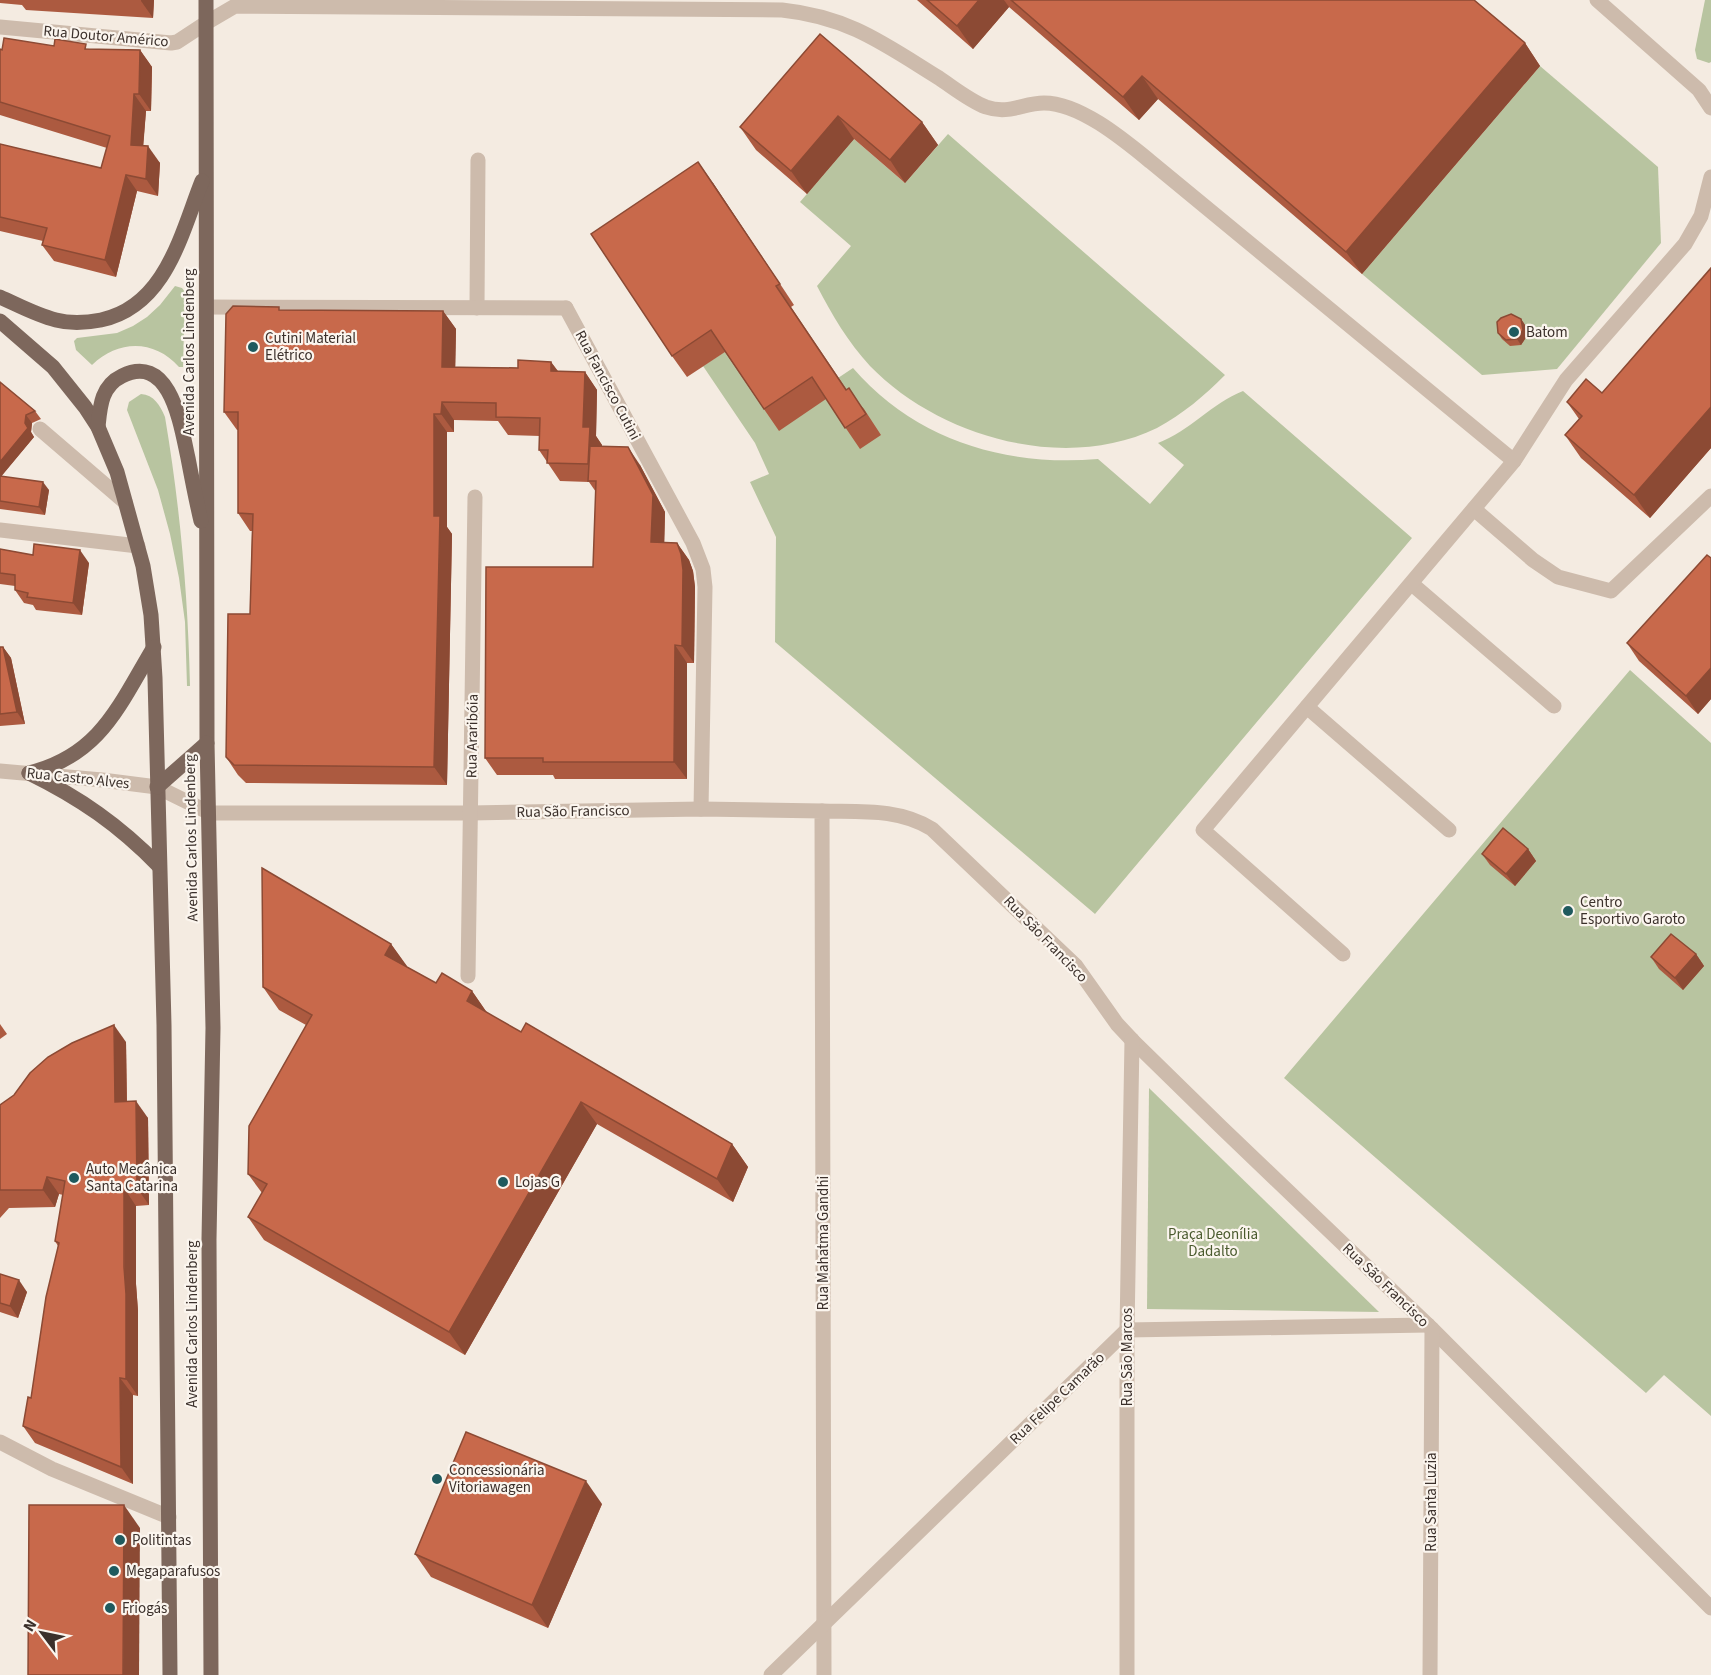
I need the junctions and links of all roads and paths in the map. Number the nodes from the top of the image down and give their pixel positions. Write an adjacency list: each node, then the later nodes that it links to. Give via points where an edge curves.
1 (206, 0): 4 (main road, Avenida Carlos Lindenberg)
2 (1597, 0): 6 (street, via 1699,90)
3 (485, 3): 4 (street, Rua Doutor Américo, via 235,6); 16 (street, Rua Doutor Américo, via 806,12 854,27 985,106 1008,110 1042,103 1074,110 1135,148)
4 (206, 23): 5 (street, Rua Doutor Américo, via 171,43); 8 (main road, Avenida Carlos Lindenberg)
5 (0, 27)
6 (1711, 108)
7 (477, 160): 12 (street)
8 (205, 172): 10 (main road, via 164,274 154,289 126,312 74,323); 11 (main road, Avenida Carlos Lindenberg)
9 (1711, 177): 16 (street, via 1695,231 1566,380)
10 (0, 297)
11 (207, 307): 12 (street, Rua Fancisco Cutini); 23 (main road, Avenida Carlos Lindenberg)
12 (477, 308): 32 (street, Rua Fancisco Cutini, via 566,308 693,543 705,587)
13 (0, 321): 14 (main road, Avenida Carlos Lindenberg, via 53,368)
14 (98, 427): 19 (main road, Avenida Carlos Lindenberg); 23 (main road, via 102,397 123,375 144,372 164,385 179,414)
15 (40, 429): 19 (street)
16 (1514, 461): 20 (street)
17 (1711, 496): 20 (street, via 1611,591 1558,577)
18 (475, 497): 35 (street, Rua Araribóia)
19 (125, 502): 22 (main road, Avenida Carlos Lindenberg)
20 (1474, 509): 24 (street)
21 (0, 530): 22 (street)
22 (138, 546): 25 (main road, Avenida Carlos Lindenberg)
23 (207, 554): 28 (main road, Avenida Carlos Lindenberg)
24 (1412, 584): 26 (street); 27 (street)
25 (154, 647): 30 (main road, via 96,736 62,762); 31 (main road, Avenida Carlos Lindenberg)
26 (1554, 706)
27 (1307, 707): 36 (street); 38 (street, via 1203,830)
28 (207, 743): 31 (main road); 34 (main road, Avenida Carlos Lindenberg)
29 (0, 771): 30 (street, Rua Castro Alves)
30 (29, 773): 31 (street, Rua Castro Alves); 37 (main road, via 89,806)
31 (157, 787): 34 (street, Rua São Francisco); 37 (main road, Avenida Carlos Lindenberg)
32 (701, 809): 33 (street, Rua São Francisco); 35 (street, Rua São Francisco)
33 (822, 811): 40 (street, Rua São Francisco, via 905,816 932,829 1062,950); 46 (street, Rua Mahatma Gandhi)
34 (210, 813): 35 (street, Rua São Francisco); 48 (main road, Avenida Carlos Lindenberg)
35 (471, 813): 39 (street, Rua Araribóia)
36 (1449, 830)
37 (159, 866): 44 (main road, Avenida Carlos Lindenberg)
38 (1343, 954)
39 (468, 976)
40 (1132, 1040): 41 (street, Rua São Francisco); 42 (street, Rua São Marcos)
41 (1430, 1327): 42 (street); 45 (street, Rua São Francisco); 52 (street, Rua Santa Luzia)
42 (1127, 1329): 46 (street, Rua Felipe Camarão); 51 (street, Rua São Marcos)
43 (0, 1442): 44 (street, via 52,1469)
44 (169, 1517): 47 (main road, Avenida Carlos Lindenberg)
45 (1711, 1608)
46 (824, 1622): 49 (street, Rua Felipe Camarão); 50 (street, Rua Mahatma Gandhi)
47 (170, 1675)
48 (211, 1675)
49 (771, 1675)
50 (824, 1675)
51 (1127, 1675)
52 (1430, 1675)

